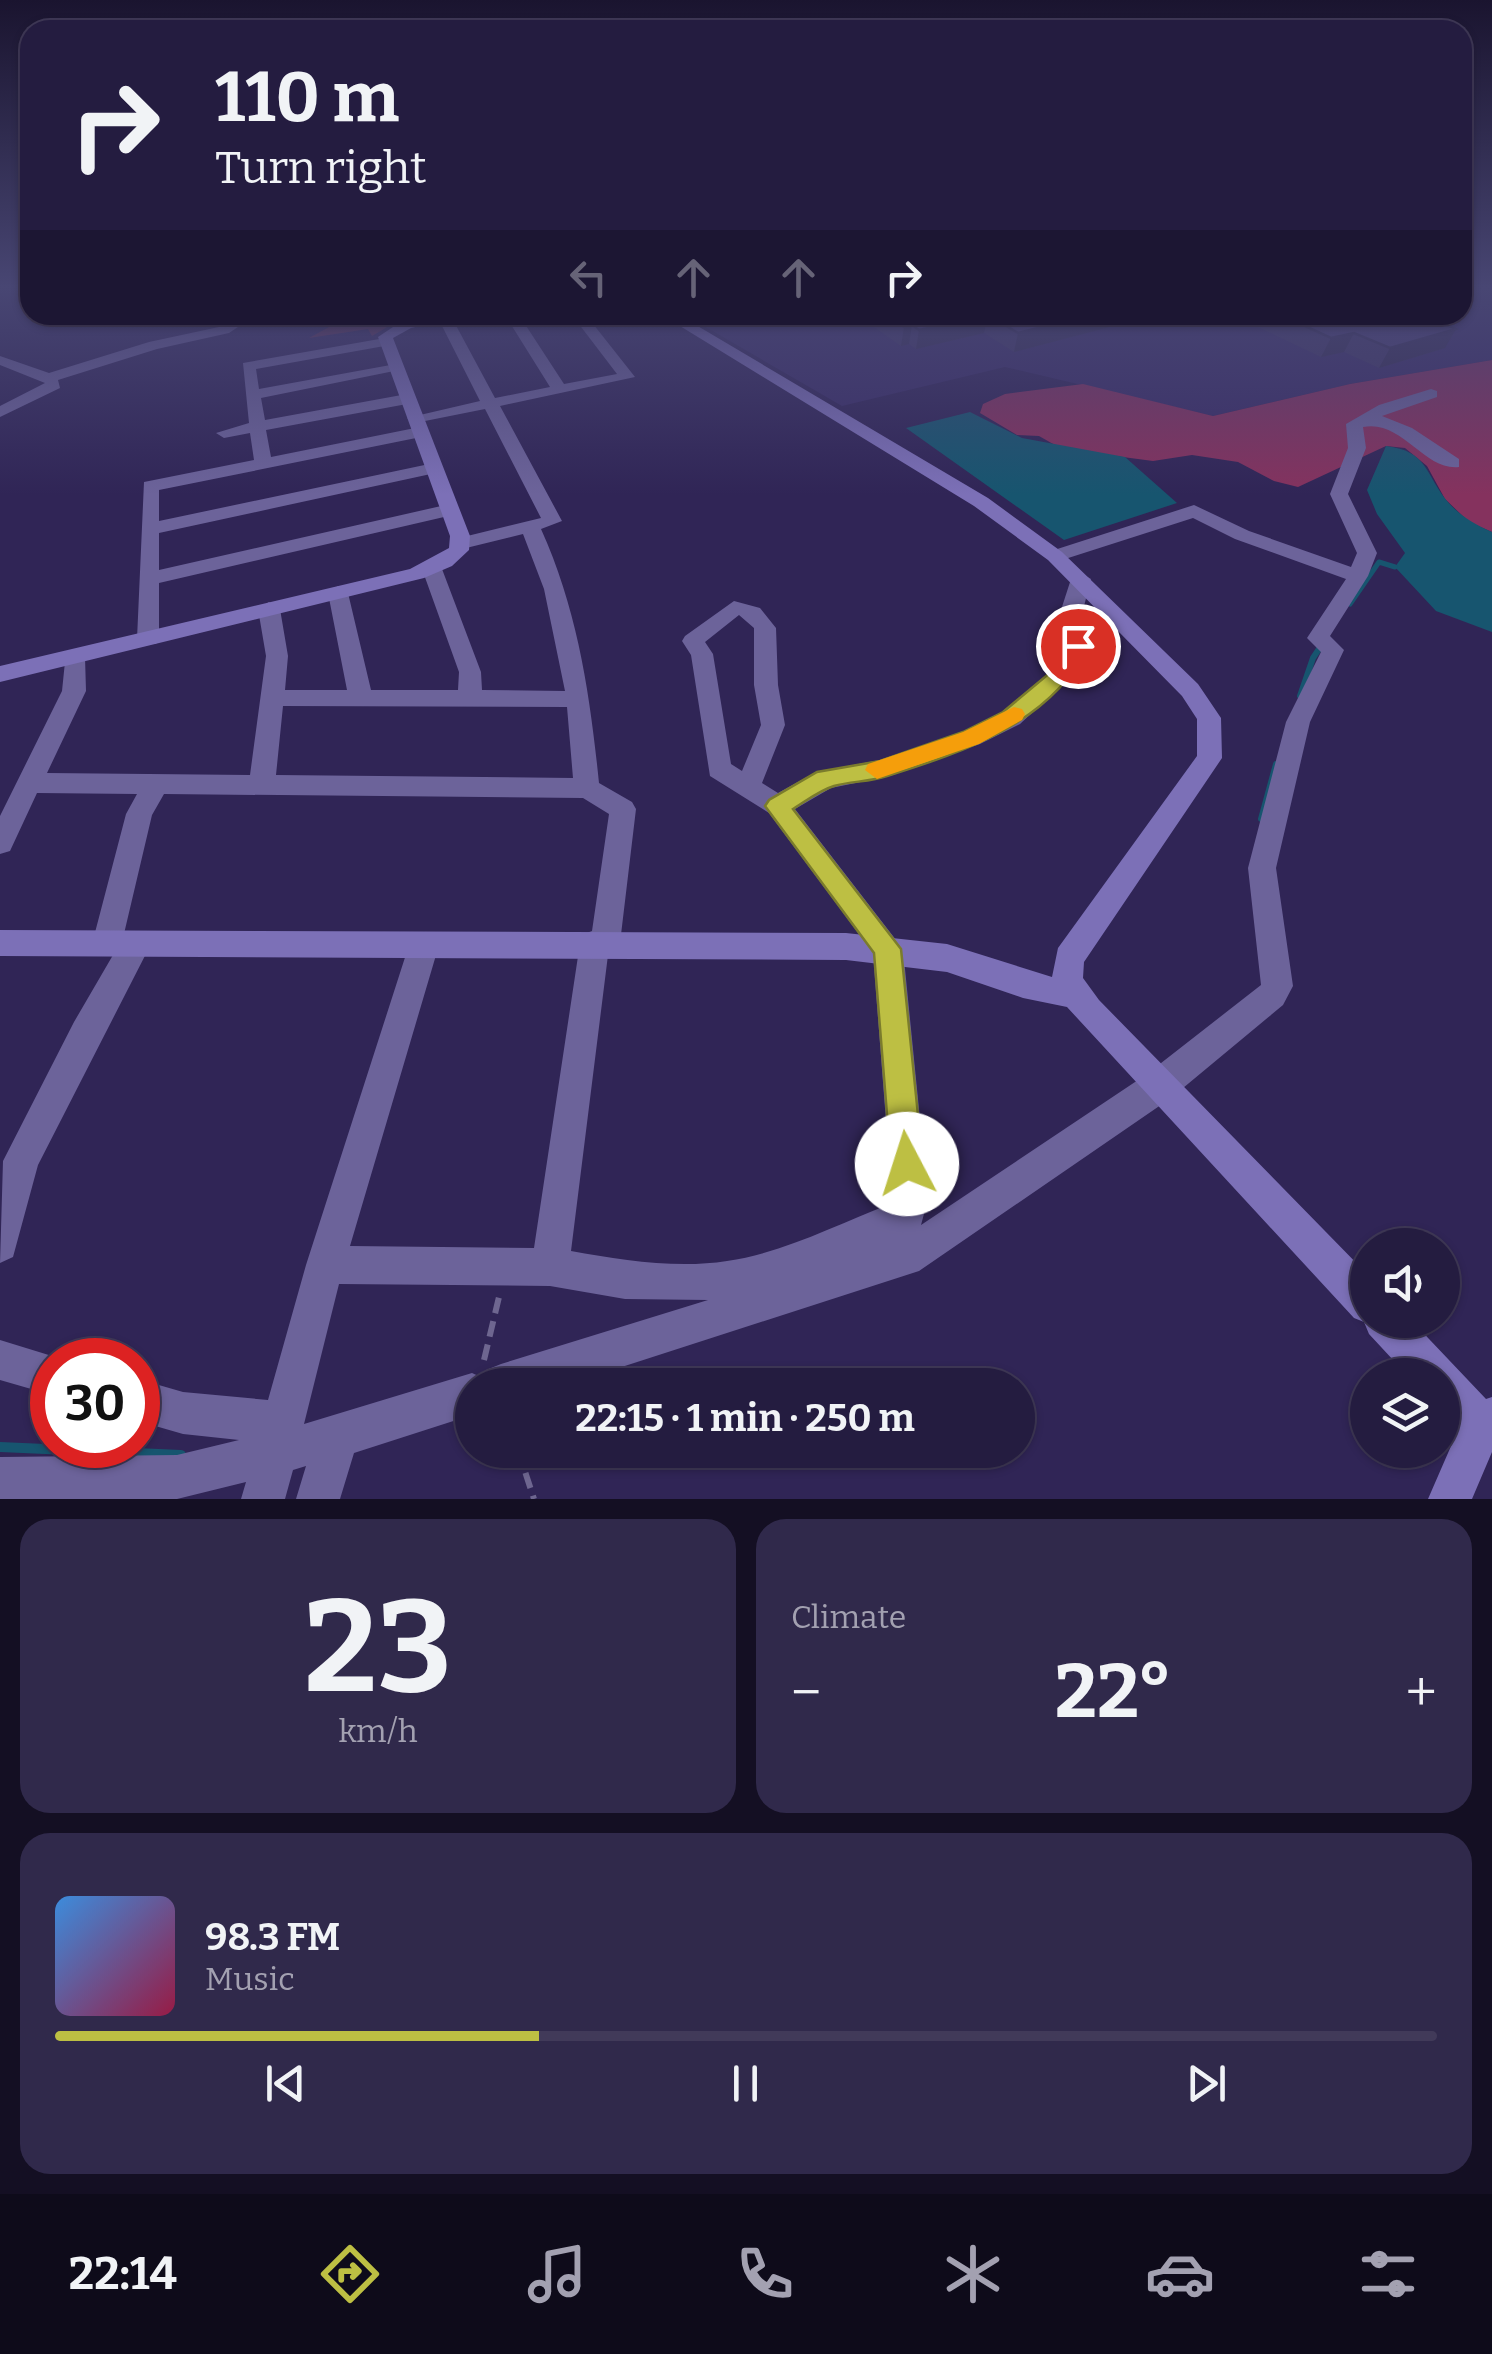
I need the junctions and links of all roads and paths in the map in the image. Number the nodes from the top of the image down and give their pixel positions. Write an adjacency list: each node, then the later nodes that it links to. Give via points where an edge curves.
1 (120, 355): 10 (street)
2 (311, 355): 13 (street, via 248,366)
3 (390, 355): 9 (street)
4 (469, 355): 14 (street)
5 (538, 355): 11 (street)
6 (610, 355): 11 (street, via 627,377)
7 (736, 355): 27 (street, via 981,502)
8 (0, 360): 10 (street)
9 (396, 370): 13 (street); 16 (street)
10 (49, 378): 15 (street, via 54,384)
11 (560, 390): 14 (street)
12 (1431, 394): 17 (street)
13 (253, 395): 18 (street)
14 (490, 404): 16 (street); 24 (street, via 552,521)
15 (0, 412)
16 (414, 416): 18 (street); 20 (street); 22 (street)
17 (1366, 419): 21 (street, via 1397,428); 29 (street, via 1354,424 1357,448 1339,494 1367,553)
18 (258, 427): 19 (street); 20 (street)
19 (224, 434)
20 (264, 463): 25 (street, via 150,486)
21 (1453, 463)
22 (434, 468): 23 (street); 25 (street)
23 (450, 510): 26 (street); 30 (street)
24 (530, 527): 26 (street); 40 (street, via 552,571)
25 (148, 529): 30 (street)
26 (462, 543): 28 (street)
27 (1055, 556): 29 (street, via 1194,511); 31 (street)
28 (432, 569): 32 (street); 39 (street, via 470,672)
29 (1358, 576): 54 (street, via 1318,638 1333,650 1298,722 1262,868 1277,986)
30 (148, 579): 34 (street)
31 (1081, 579): 46 (street, via 1072,610 1078,646 1066,671 1010,718 881,769 826,779); 53 (street, via 1190,690 1212,735 1202,773 1069,958)
32 (338, 592): 33 (street); 38 (street, via 361,686)
33 (270, 610): 34 (street); 37 (street)
34 (148, 639): 35 (street)
35 (74, 656): 36 (street); 41 (street, via 74,691)
36 (0, 674)
37 (274, 698): 38 (street); 43 (street)
38 (354, 698): 39 (street)
39 (470, 699): 40 (street)
40 (579, 699): 45 (street)
41 (27, 783): 42 (street); 47 (street)
42 (157, 783): 43 (street); 50 (street, via 140,814)
43 (262, 785): 45 (street)
44 (748, 786): 44 (street, via 719,769 702,654 693,640 742,607 766,628 773,726); 46 (street)
45 (587, 788): 49 (street, via 623,809)
46 (778, 806): 52 (street)
47 (0, 843)
48 (0, 943): 50 (street)
49 (600, 943): 51 (street); 52 (street); 58 (street)
50 (122, 944): 51 (street); 55 (street, via 22,1161)
51 (424, 945): 56 (street)
52 (888, 949): 53 (street, via 950,958 1043,993); 58 (street, via 910,1199 906,1216 726,1281 625,1280)
53 (1072, 993): 54 (street)
54 (1159, 1086): 59 (street); 64 (street, via 906,1258)
55 (0, 1244)
56 (326, 1265): 57 (street); 70 (street)
57 (506, 1267): 58 (street); 63 (path)
58 (550, 1267)
59 (1350, 1285)
60 (1400, 1338): 61 (street)
61 (1419, 1358)
62 (0, 1360): 65 (street)
63 (489, 1368)
64 (536, 1368)
65 (30, 1369)
66 (455, 1394): 71 (street)
67 (1460, 1398): 69 (street)
68 (160, 1406): 70 (street)
69 (1487, 1421): 77 (street)
70 (282, 1423): 74 (street)
71 (337, 1437): 73 (street, via 177,1477); 75 (street)
72 (524, 1468): 76 (path)
73 (0, 1479)
74 (264, 1499)
75 (318, 1499)
76 (534, 1499)
77 (1450, 1499)

